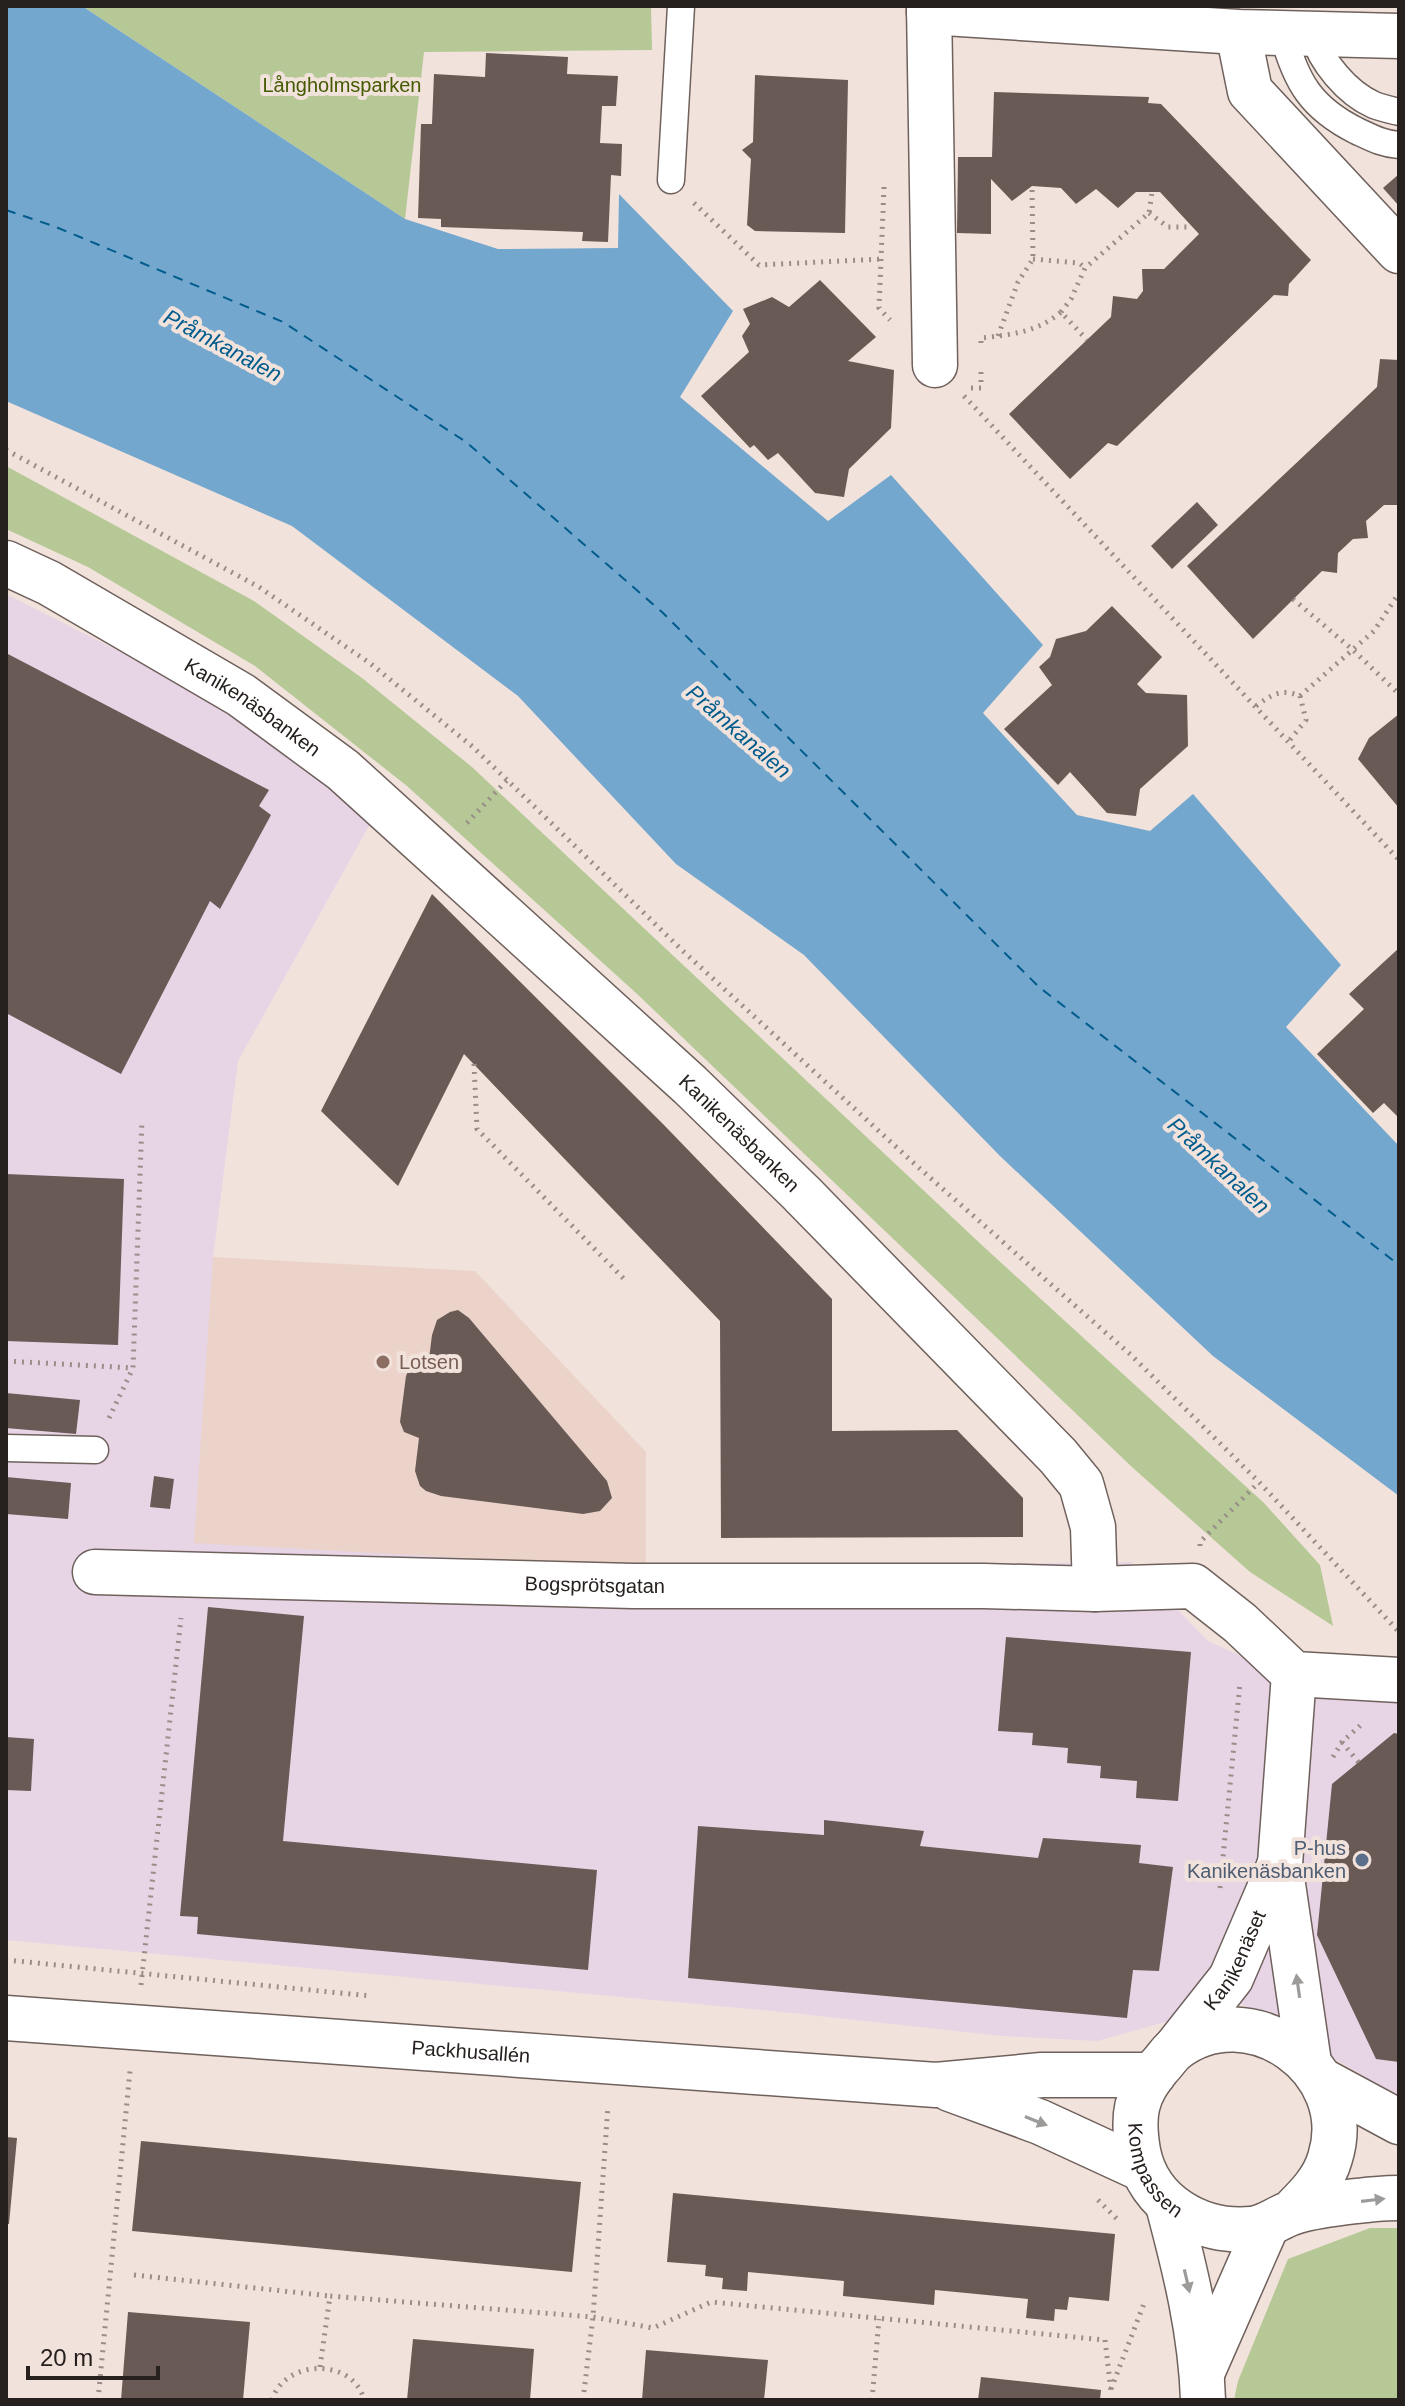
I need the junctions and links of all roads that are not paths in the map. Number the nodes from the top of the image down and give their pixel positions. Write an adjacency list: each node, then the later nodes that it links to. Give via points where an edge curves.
1 (681, 6): 8 (lane)
2 (929, 9): 3 (street); 10 (street)
3 (1238, 32): 4 (street); 9 (street, via 1250,91)
4 (1298, 34): 5 (street); 6 (lane, via 1347,85 1373,105); 7 (lane, via 1290,59 1325,113 1385,144)
5 (1399, 36)
6 (1399, 112)
7 (1399, 145)
8 (671, 180)
9 (1399, 251)
10 (952, 370)
11 (6, 563): 15 (street, Kanikenäsbanken, via 241,695 343,770 690,1085 1081,1484 1093,1527)
12 (6, 1448): 13 (lane)
13 (95, 1450)
14 (95, 1572): 15 (street, Bogsprötsgatan, via 633,1586)
15 (1095, 1589): 16 (street, via 1193,1586)
16 (1294, 1674): 17 (street); 18 (street, Kanikenäset)
17 (1399, 1680)
18 (1280, 1864): 20 (street, Kanikenäset, via 1231,1978); 21 (street, Kanikenäset, one-way to 18)
19 (6, 2018): 22 (street, Packhusallén)
20 (1164, 2062): 21 (street, via 1208,2033 1245,2030 1280,2040); 22 (street, Packhusallén); 24 (street, Kompassen, via 1139,2096 1134,2126)
21 (1316, 2072): 23 (street); 27 (street, via 1334,2124 1331,2158 1316,2188)
22 (936, 2085): 24 (street, Packhusallén, one-way to 24, via 1040,2122)
23 (1399, 2122)
24 (1142, 2169): 26 (street, Kompassen)
25 (1399, 2198): 27 (street, one-way to 25)
26 (1168, 2205): 27 (street, Kompassen, via 1207,2227 1251,2229); 28 (street, one-way to 28, via 1189,2285)
27 (1279, 2218): 28 (street)
28 (1203, 2386)

